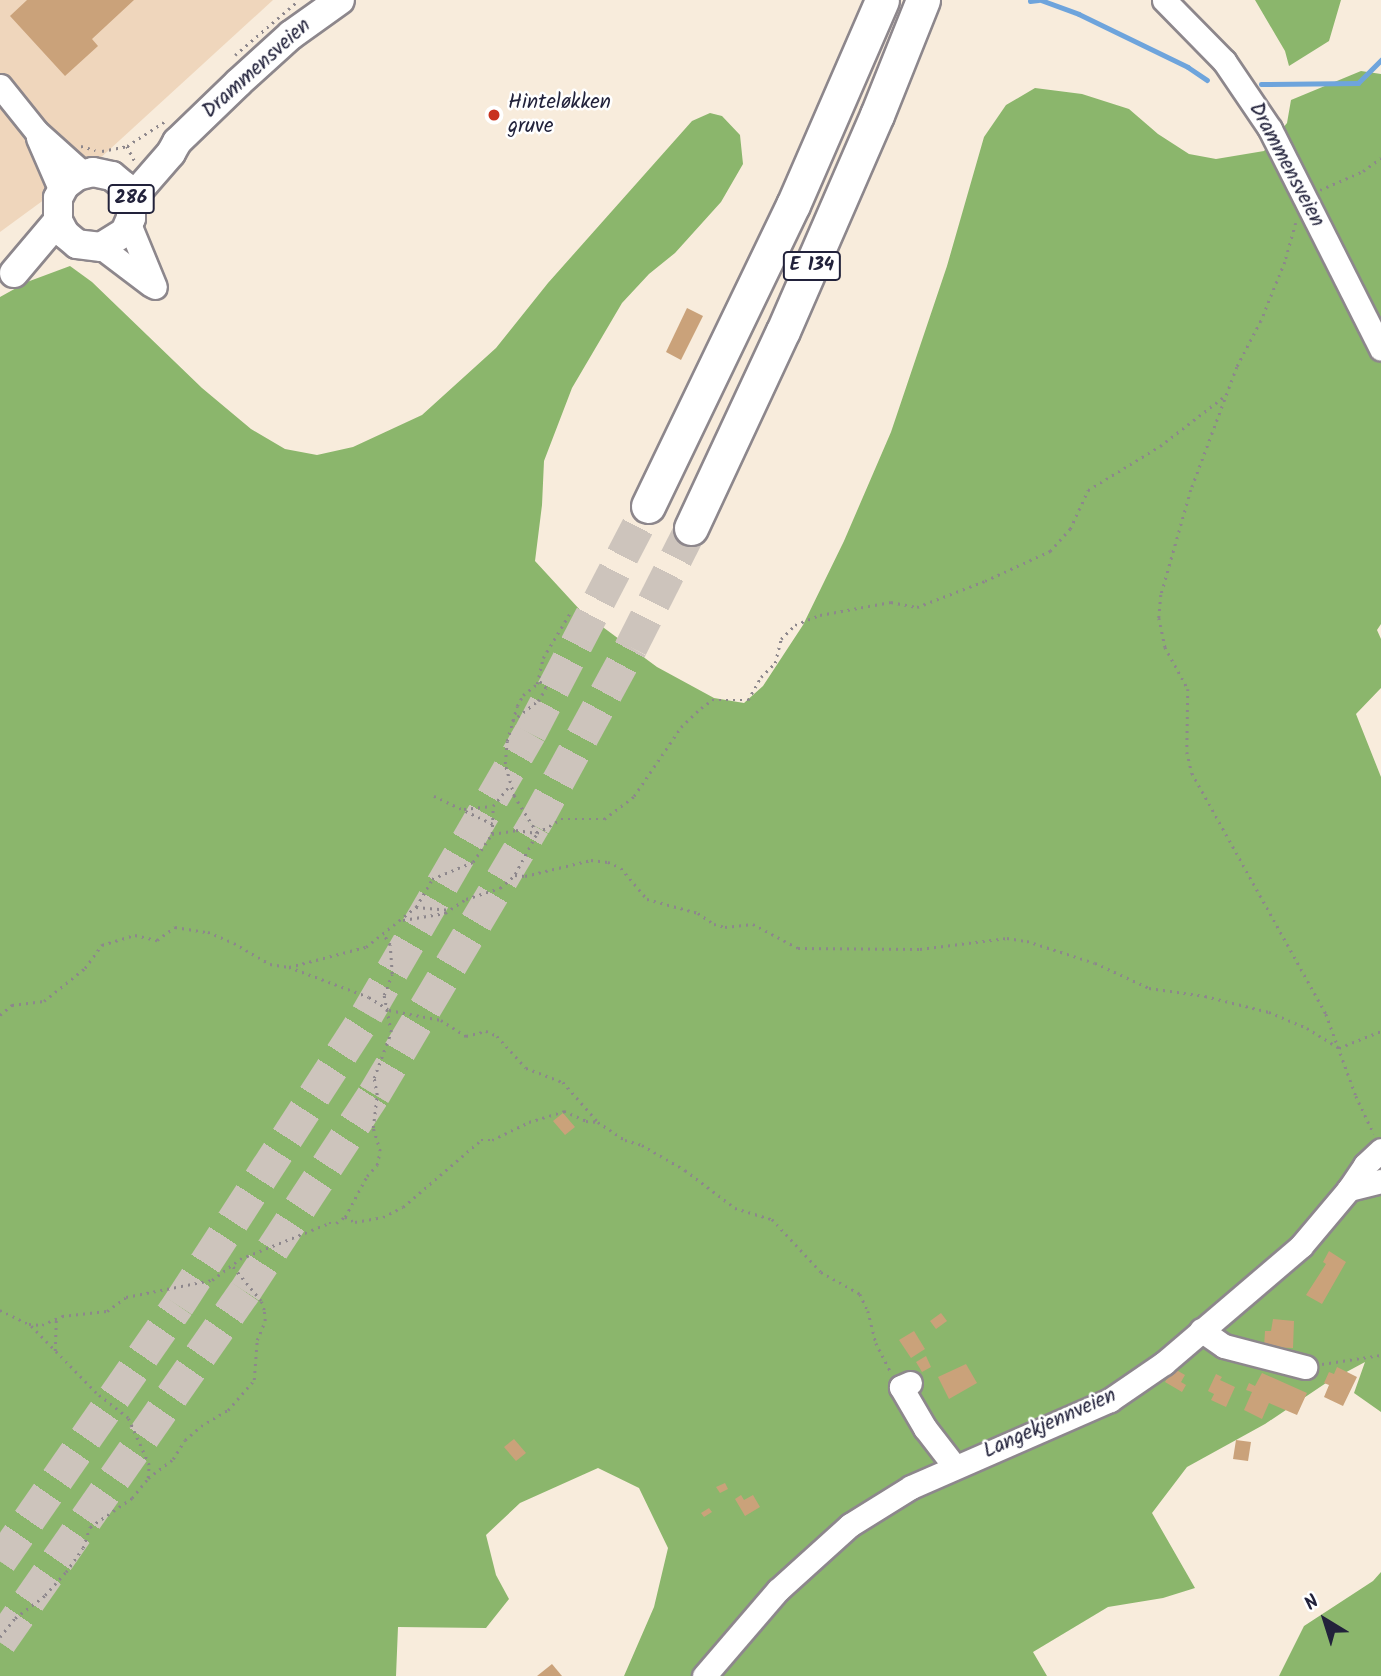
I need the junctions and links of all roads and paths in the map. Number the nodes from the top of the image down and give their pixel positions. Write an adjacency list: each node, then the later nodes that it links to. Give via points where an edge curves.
1 (299, 0): 6 (path)
2 (340, 0): 8 (main road, Drammensveien / 286)
3 (882, 0): 21 (highway, E 134, via 793,205)
4 (923, 0): 22 (highway, E 134, via 783,331)
5 (1164, 0): 14 (street, Drammensveien, via 1238,80 1270,129)
6 (228, 62)
7 (0, 86): 9 (street)
8 (173, 130): 11 (path, via 127,146 102,150 80,146); 12 (main road, 286); 15 (main road, 286, via 171,153)
9 (36, 131): 11 (street); 13 (street)
10 (1381, 158): 14 (path)
11 (74, 165): 12 (main road, 286); 13 (main road, 286, via 71,180)
12 (112, 176): 15 (main road, 286, via 124,186)
13 (61, 191): 16 (main road)
14 (1304, 197): 19 (street, Drammensveien); 20 (path, via 1285,262)
15 (130, 212): 17 (main road, 286, via 118,239); 17 (street, via 155,287)
16 (58, 221): 17 (main road, via 65,234); 18 (main road, 286)
17 (89, 245): 18 (main road, 286)
18 (7, 277)
19 (1381, 349)
20 (1226, 395): 31 (path, via 1160,446 1088,490 1070,529 1051,551 917,607 891,602 820,615 795,625 781,639 775,663 748,700 712,700 701,708 681,727 634,796 604,819 561,819); 42 (path, via 1191,490 1161,595 1159,618 1165,647 1188,689 1192,773 1326,1014)
21 (648, 506)
22 (691, 528)
23 (570, 612): 24 (path, via 543,658)
24 (538, 680): 25 (path, via 523,695); 25 (path, via 546,688 538,702)
25 (512, 721): 26 (path, via 505,764)
26 (510, 784): 28 (path); 31 (path)
27 (434, 796): 29 (path)
28 (493, 806): 29 (path); 30 (path)
29 (464, 809): 30 (path)
30 (492, 824): 32 (path)
31 (537, 833): 32 (path); 33 (path)
32 (492, 834): 34 (path, via 472,862 432,879)
33 (515, 875): 35 (path, via 500,888); 42 (path, via 591,860 608,862 621,868 647,899 698,913 714,925 753,925 798,948 920,949 1007,938 1027,941 1095,963 1149,988 1269,1012)
34 (416, 907): 35 (path); 36 (path)
35 (448, 910): 36 (path)
36 (403, 920): 37 (path)
37 (383, 934): 38 (path, via 366,947); 39 (path, via 392,957 392,974 384,995)
38 (289, 967): 39 (path, via 369,997); 40 (path, via 270,964 208,932 175,927 157,940 135,936 102,945 85,968 44,1001 12,1005)
39 (389, 1010): 43 (path, via 440,1020 466,1036 486,1031 497,1036 526,1068 563,1082); 47 (path, via 391,1032 374,1078 373,1128 381,1147 379,1158)
40 (0, 1015)
41 (1381, 1031): 42 (path)
42 (1339, 1048): 44 (path)
43 (598, 1122): 47 (path, via 564,1111 528,1122 492,1140 481,1140 403,1207 383,1217 355,1222); 56 (path, via 685,1170 736,1208 772,1219 821,1272 860,1294 876,1343)
44 (1378, 1145): 46 (street, Langekjennveien)
45 (1381, 1181): 46 (street)
46 (1349, 1189): 52 (street, Langekjennveien, via 1301,1246)
47 (345, 1217): 48 (path)
48 (232, 1266): 50 (path, via 212,1280 126,1297 107,1311); 58 (path, via 264,1310 254,1380 228,1410 193,1433 173,1459)
49 (0, 1310): 51 (path)
50 (56, 1318): 51 (path, via 42,1325); 53 (path)
51 (29, 1324): 53 (path)
52 (1201, 1330): 55 (street, via 1224,1346); 57 (street, Langekjennveien, via 1164,1363 1110,1400)
53 (55, 1351): 58 (path, via 128,1418 149,1465)
54 (1381, 1354): 55 (path)
55 (1305, 1367)
56 (905, 1385): 57 (street, via 925,1428)
57 (955, 1467): 60 (street, Langekjennveien, via 911,1486 850,1525 778,1590)
58 (148, 1478): 59 (path, via 132,1498 90,1527 83,1549 66,1572)
59 (0, 1637)
60 (704, 1676)

